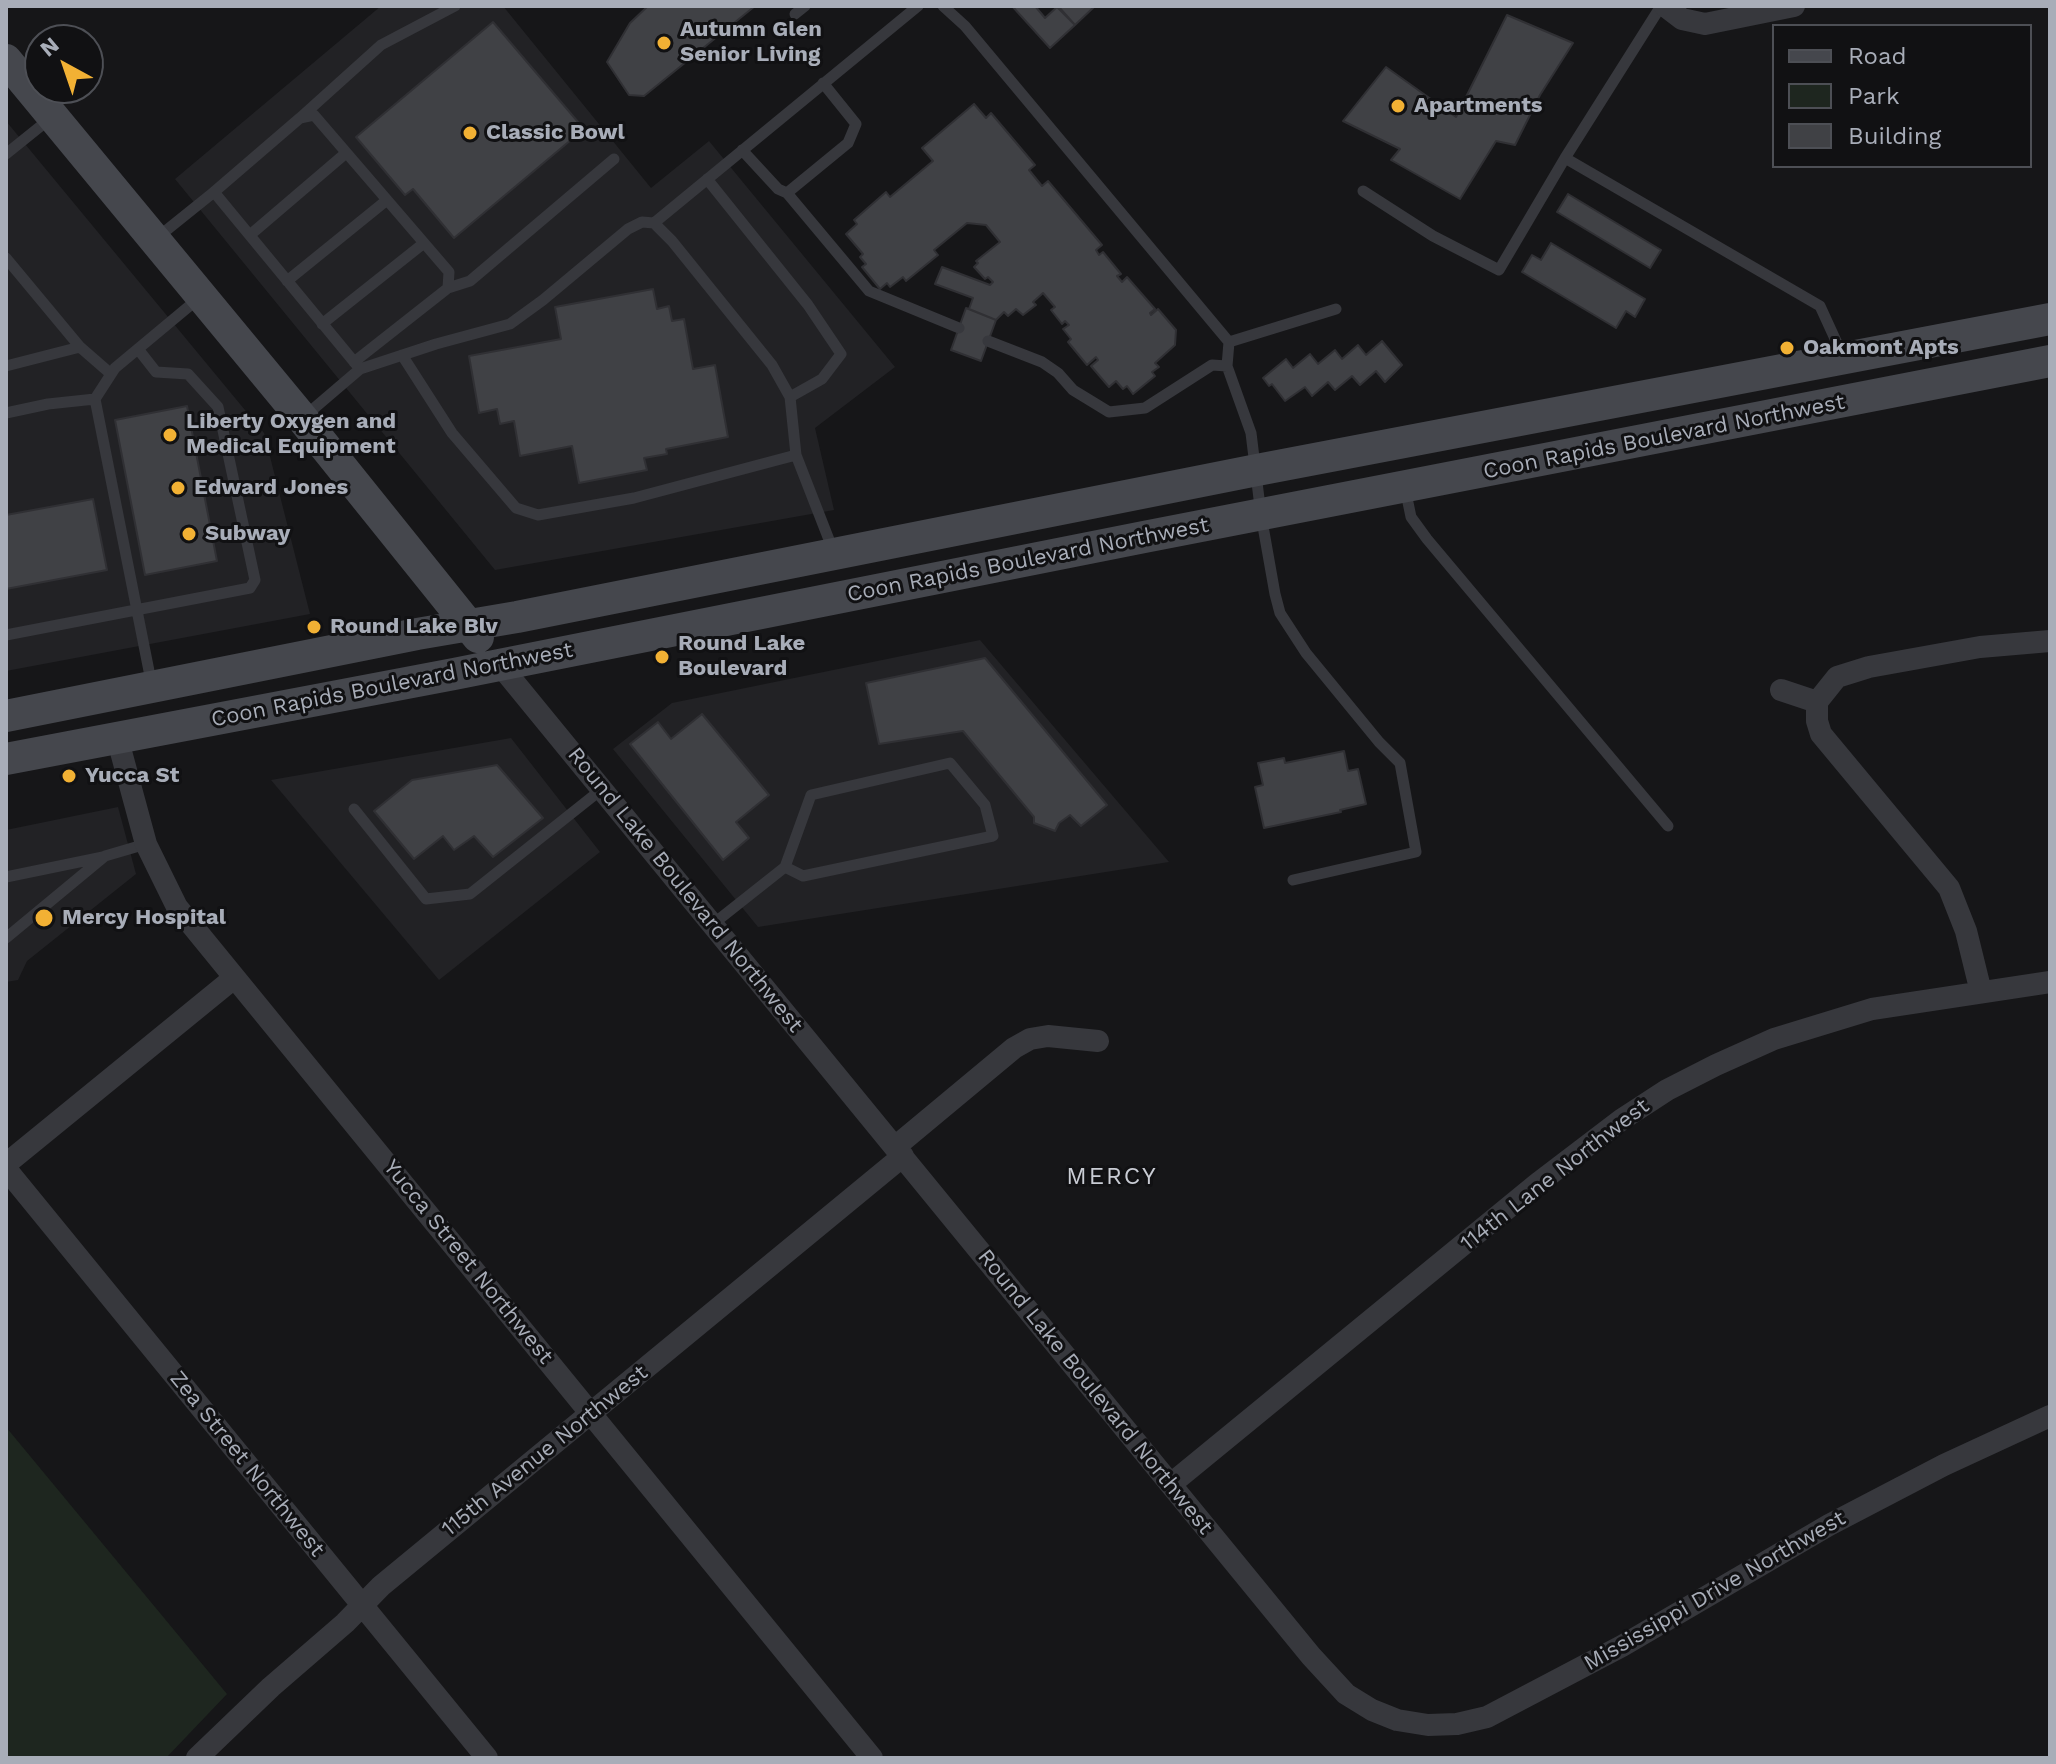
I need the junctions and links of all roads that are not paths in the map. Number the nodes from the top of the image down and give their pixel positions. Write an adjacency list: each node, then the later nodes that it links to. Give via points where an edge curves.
1 (455, 6): 9 (lane, via 381,45)
2 (918, 6): 7 (lane)
3 (943, 6): 33 (lane)
4 (1663, 6): 5 (street, via 1682,19 1705,24); 13 (lane)
5 (1794, 6)
6 (6, 60): 8 (main road, Round Lake Boulevard Northwest)
7 (823, 83): 10 (lane); 18 (lane, via 856,124 848,143)
8 (52, 116): 12 (lane); 22 (main road, Round Lake Boulevard Northwest)
9 (300, 118): 11 (lane, via 314,115); 17 (lane)
10 (742, 150): 15 (lane); 18 (lane)
11 (346, 153): 19 (lane); 21 (lane)
12 (6, 154)
13 (1565, 158): 16 (lane, via 1499,270); 37 (lane, via 1820,306)
14 (614, 159): 26 (lane, via 470,281)
15 (707, 179): 20 (lane); 43 (lane, via 841,354 822,379)
16 (1363, 191)
17 (214, 192): 21 (lane); 22 (lane)
18 (787, 193): 31 (lane, via 869,291)
19 (387, 200): 23 (lane); 25 (lane)
20 (654, 223): 36 (lane, via 628,229 510,324); 43 (lane, via 772,365)
21 (250, 235): 25 (lane)
22 (155, 240): 27 (main road, Round Lake Boulevard Northwest)
23 (424, 243): 26 (lane, via 449,272); 30 (lane)
24 (6, 258): 34 (lane)
25 (287, 281): 30 (lane)
26 (448, 288): 40 (lane)
27 (201, 296): 35 (lane); 46 (main road, Round Lake Boulevard Northwest)
28 (1336, 309): 33 (lane)
29 (2050, 319): 37 (main road, Coon Rapids Boulevard Northwest)
30 (322, 324): 40 (lane)
31 (959, 328)
32 (988, 341): 41 (lane, via 1042,362 1109,412 1145,408 1212,365)
33 (1229, 342): 41 (lane)
34 (80, 347): 39 (lane); 42 (lane)
35 (138, 349): 42 (lane); 52 (lane, via 156,372 188,374 218,407 255,580 250,588)
36 (402, 355): 40 (lane); 47 (lane, via 452,433 516,508 538,515 634,498)
37 (1844, 359): 48 (main road, Coon Rapids Boulevard Northwest)
38 (2050, 361): 49 (main road, Coon Rapids Boulevard Northwest)
39 (6, 366)
40 (357, 366): 46 (lane)
41 (1227, 366): 48 (lane, via 1251,433)
42 (111, 374): 44 (lane)
43 (790, 397): 47 (lane)
44 (95, 399): 45 (lane); 52 (lane)
45 (6, 413)
46 (302, 418): 53 (main road, Round Lake Boulevard Northwest)
47 (796, 455): 51 (lane)
48 (1257, 470): 50 (lane); 51 (main road, Coon Rapids Boulevard Northwest)
49 (1405, 487): 50 (main road, Coon Rapids Boulevard Northwest); 65 (lane, via 1411,517 1427,539)
50 (1261, 515): 56 (main road, Coon Rapids Boulevard Northwest); 70 (lane, via 1275,594 1291,633 1400,763 1416,852)
51 (835, 554): 53 (main road, Coon Rapids Boulevard Northwest)
52 (137, 611): 54 (lane); 57 (lane)
53 (468, 624): 56 (main road, Round Lake Boulevard Northwest); 57 (main road, Coon Rapids Boulevard Northwest)
54 (6, 635)
55 (2050, 641): 59 (street, via 1980,647 1869,667 1837,677)
56 (500, 665): 61 (main road, Coon Rapids Boulevard Northwest); 63 (street, Round Lake Boulevard Northwest)
57 (152, 687): 60 (main road, Coon Rapids Boulevard Northwest)
58 (1781, 690): 59 (street)
59 (1817, 702): 75 (street, via 1821,734 1949,888)
60 (6, 716)
61 (117, 737): 62 (main road, Coon Rapids Boulevard Northwest); 66 (street, Yucca Street Northwest)
62 (6, 759)
63 (602, 789): 64 (lane, via 470,894 426,899); 71 (street, Round Lake Boulevard Northwest)
64 (354, 809)
65 (1668, 826)
66 (146, 844): 67 (lane); 73 (street, Yucca Street Northwest, via 177,907)
67 (105, 856): 69 (lane); 72 (lane)
68 (785, 867): 68 (lane, via 811,795 950,763 985,805 993,836 803,876); 71 (lane)
69 (6, 877)
70 (1293, 880)
71 (713, 924): 77 (street, Round Lake Boulevard Northwest)
72 (6, 938)
73 (234, 978): 78 (street); 79 (street, Yucca Street Northwest)
74 (2050, 982): 75 (street, 114th Lane Northwest)
75 (1981, 992): 81 (street, 114th Lane Northwest, via 1872,1009 1774,1039 1667,1090 1548,1175)
76 (1098, 1041): 77 (street, 115th Avenue Northwest, via 1030,1039)
77 (899, 1152): 79 (street, 115th Avenue Northwest); 81 (street, Round Lake Boulevard Northwest)
78 (6, 1167): 82 (street, Zea Street Northwest)
79 (591, 1414): 82 (street, 115th Avenue Northwest); 86 (street, Yucca Street Northwest)
80 (2050, 1416): 83 (street, Mississippi Drive Northwest, via 1829,1525 1622,1646 1487,1717 1428,1725)
81 (1171, 1484): 83 (street, Round Lake Boulevard Northwest, via 1329,1678)
82 (363, 1606): 84 (street, 115th Avenue Northwest); 85 (street, Zea Street Northwest)
83 (1372, 1710)
84 (197, 1758)
85 (487, 1758)
86 (872, 1758)

